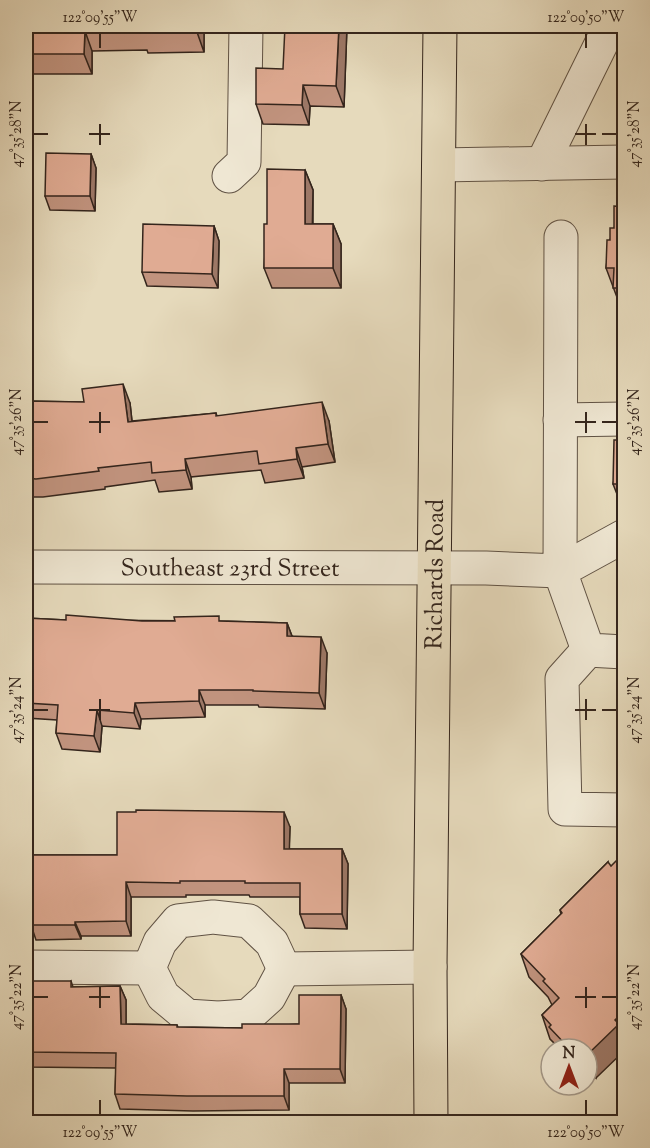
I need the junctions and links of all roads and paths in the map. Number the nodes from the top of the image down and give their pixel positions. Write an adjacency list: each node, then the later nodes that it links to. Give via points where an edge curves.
1 (246, 26): 7 (street, via 244,162)
2 (440, 26): 6 (main road, Richards Road)
3 (610, 26): 5 (street)
4 (624, 162): 5 (street)
5 (542, 164): 6 (street)
6 (439, 165): 13 (main road, Richards Road)
7 (229, 176)
8 (561, 237): 10 (street)
9 (624, 419): 10 (street)
10 (560, 420): 14 (street)
11 (624, 536): 14 (street)
12 (26, 567): 13 (street, Southeast 23rd Street)
13 (435, 568): 14 (street, Southeast 23rd Street); 19 (main road, Richards Road)
14 (560, 571): 15 (street)
15 (588, 650): 16 (street); 17 (street, via 562,679 565,810)
16 (624, 652)
17 (624, 810)
18 (26, 967): 20 (street)
19 (430, 967): 21 (street); 24 (main road, Richards Road)
20 (148, 968): 21 (street, via 163,996 187,1016 218,1018 248,1016 269,997); 21 (street, via 160,942 178,921 213,917 249,921 273,943)
21 (284, 969)
22 (26, 1099): 23 (path)
23 (28, 1122)
24 (431, 1122)

